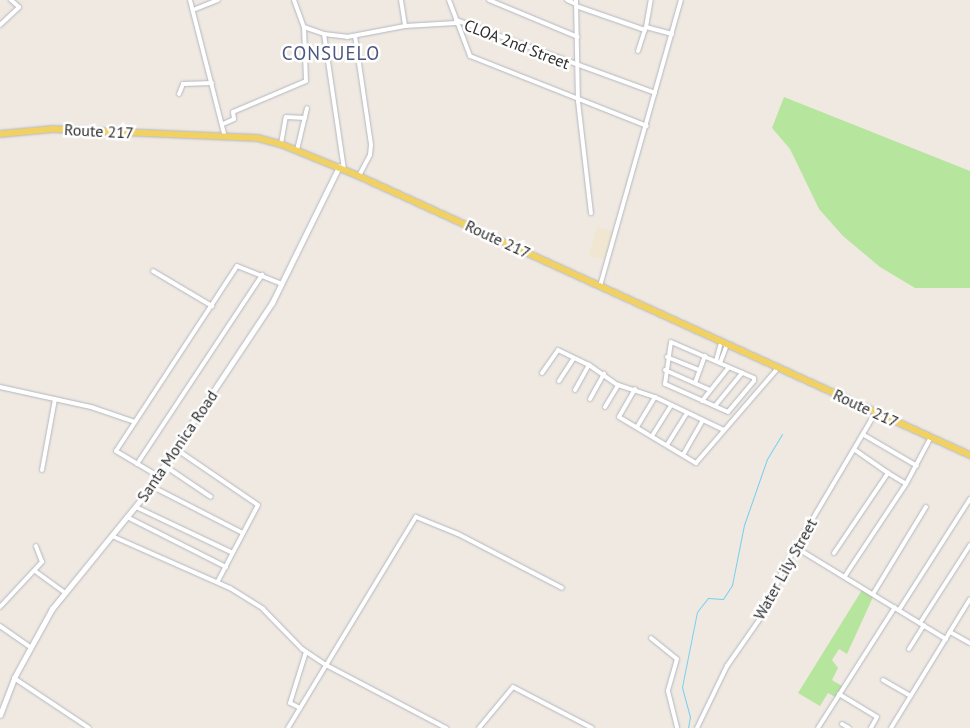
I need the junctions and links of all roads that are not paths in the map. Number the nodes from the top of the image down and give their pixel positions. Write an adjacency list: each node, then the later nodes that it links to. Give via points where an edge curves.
1 (12, 0): 14 (street, via 19,7)
2 (190, 0): 12 (street)
3 (218, 0): 12 (street)
4 (294, 0): 15 (street)
5 (401, 0): 16 (street)
6 (449, 0): 13 (street)
7 (489, 0): 21 (street)
8 (568, 0): 11 (street)
9 (650, 0): 17 (street)
10 (681, 0): 19 (street)
11 (576, 3): 17 (street); 21 (street)
12 (193, 10): 24 (street)
13 (456, 22): 16 (street); 23 (street, CLOA 2nd Street); 27 (street, via 467,53)
14 (0, 25)
15 (304, 26): 18 (street); 30 (street, via 306,81 233,112 234,120)
16 (405, 26): 20 (street)
17 (646, 28): 19 (street); 22 (street)
18 (324, 34): 20 (street); 36 (street)
19 (672, 34): 26 (street)
20 (355, 36): 37 (street, via 371,145 370,155)
21 (578, 36): 23 (street)
22 (638, 51)
23 (579, 67): 26 (street, CLOA 2nd Street); 27 (street)
24 (212, 83): 25 (street, via 183,84); 30 (street)
25 (178, 94)
26 (655, 94): 31 (street)
27 (578, 101): 31 (street); 38 (street)
28 (307, 108): 29 (street)
29 (305, 118): 34 (street, via 286,117); 35 (street)
30 (223, 124): 33 (street)
31 (647, 126): 42 (street)
32 (0, 134): 33 (main road, Route 217, via 53,129)
33 (225, 137): 34 (main road, Route 217)
34 (281, 144): 35 (main road, Route 217)
35 (297, 150): 36 (main road, Route 217)
36 (342, 168): 37 (main road, Route 217); 41 (street, Santa Monica Road)
37 (359, 176): 42 (main road, Route 217)
38 (591, 213)
39 (153, 271): 43 (street)
40 (262, 274): 41 (street); 43 (street, via 237,266); 85 (street)
41 (282, 284): 81 (street, Santa Monica Road)
42 (600, 286): 44 (main road, Route 217)
43 (212, 306): 74 (street)
44 (724, 343): 48 (street); 51 (main road, Route 217)
45 (705, 356): 46 (street, via 671,342); 48 (street); 53 (street)
46 (667, 357): 52 (street); 53 (street)
47 (574, 358): 49 (street); 54 (street, via 558,350); 57 (street)
48 (718, 362): 50 (street)
49 (589, 365): 56 (street); 62 (street)
50 (728, 367): 55 (street); 63 (street)
51 (778, 368): 71 (main road, Route 217); 76 (street)
52 (665, 370): 58 (street); 67 (street, via 664,383)
53 (700, 370): 58 (street)
54 (542, 373)
55 (742, 373): 69 (street); 69 (street, via 754,381 730,411)
56 (604, 374): 59 (street); 66 (street)
57 (559, 381)
58 (695, 383): 63 (street)
59 (618, 385): 61 (street); 70 (street)
60 (0, 387): 65 (street)
61 (635, 389): 64 (street); 75 (street, via 619,417)
62 (575, 390)
63 (710, 390): 67 (street)
64 (655, 397): 68 (street); 75 (street)
65 (55, 399): 74 (street); 88 (street)
66 (590, 399)
67 (702, 401): 69 (street)
68 (671, 406): 72 (street); 78 (street)
69 (715, 406)
70 (604, 407)
71 (876, 412): 77 (street, Water Lily Street); 79 (main road, Route 217)
72 (687, 414): 73 (street); 80 (street)
73 (703, 420): 76 (street); 83 (street)
74 (135, 422): 85 (street, via 116,451)
75 (637, 427): 78 (street)
76 (724, 430): 83 (street, via 696,463)
77 (864, 435): 82 (street, Water Lily Street); 87 (street)
78 (652, 436): 80 (street)
79 (931, 437): 84 (main road, Route 217); 87 (street)
80 (667, 444): 83 (street)
81 (176, 449): 86 (street, Santa Monica Road); 98 (street, via 256,503 258,507)
82 (855, 450): 89 (street); 102 (street, Water Lily Street)
83 (683, 455)
84 (970, 455)
85 (137, 464): 90 (street)
86 (165, 466): 90 (street, Santa Monica Road); 93 (street)
87 (917, 466): 91 (street)
88 (42, 470)
89 (888, 472): 91 (street); 104 (street)
90 (158, 476): 92 (street, Santa Monica Road)
91 (906, 484): 107 (street)
92 (151, 486): 95 (street, Santa Monica Road); 98 (street)
93 (211, 498)
94 (970, 499): 114 (street)
95 (136, 507): 97 (street, Santa Monica Road); 103 (street)
96 (926, 507): 111 (street)
97 (127, 517): 99 (street, Santa Monica Road); 105 (street)
98 (243, 533): 103 (street)
99 (112, 536): 108 (street, via 182,569); 110 (street, Santa Monica Road)
100 (970, 545): 115 (street)
101 (36, 546): 106 (street, via 43,560)
102 (795, 547): 107 (street); 138 (street, Water Lily Street, via 766,610 727,666)
103 (232, 553): 105 (street)
104 (834, 553)
105 (226, 567): 108 (street)
106 (35, 570): 110 (street); 113 (street)
107 (845, 576): 111 (street)
108 (218, 581): 123 (street, via 263,609)
109 (562, 588): 124 (street, via 458,534 416,517)
110 (65, 593): 121 (street, Santa Monica Road)
111 (873, 594): 114 (street)
112 (970, 599): 117 (street)
113 (0, 607)
114 (897, 609): 115 (street); 127 (street)
115 (922, 624): 119 (street); 122 (street)
116 (0, 626): 121 (street)
117 (950, 632): 119 (street); 120 (street)
118 (651, 638): 137 (street, via 677,659 668,691)
119 (946, 639): 128 (street)
120 (970, 643)
121 (30, 647): 125 (street, Santa Monica Road)
122 (909, 649)
123 (306, 652): 124 (street); 129 (street, via 290,703)
124 (326, 665): 129 (street); 134 (street)
125 (14, 678): 130 (street, Santa Monica Road); 132 (street)
126 (883, 680): 128 (street)
127 (839, 694): 139 (street); 141 (street, via 877,717)
128 (912, 696): 142 (street)
129 (300, 708): 133 (street)
130 (0, 715)
131 (842, 724): 140 (street)
132 (89, 728)
133 (288, 728)
134 (446, 728)
135 (479, 728): 136 (street, via 512,687)
136 (592, 728)
137 (678, 728)
138 (697, 728)
139 (818, 728)
140 (849, 728)
141 (871, 728)
142 (891, 728)

